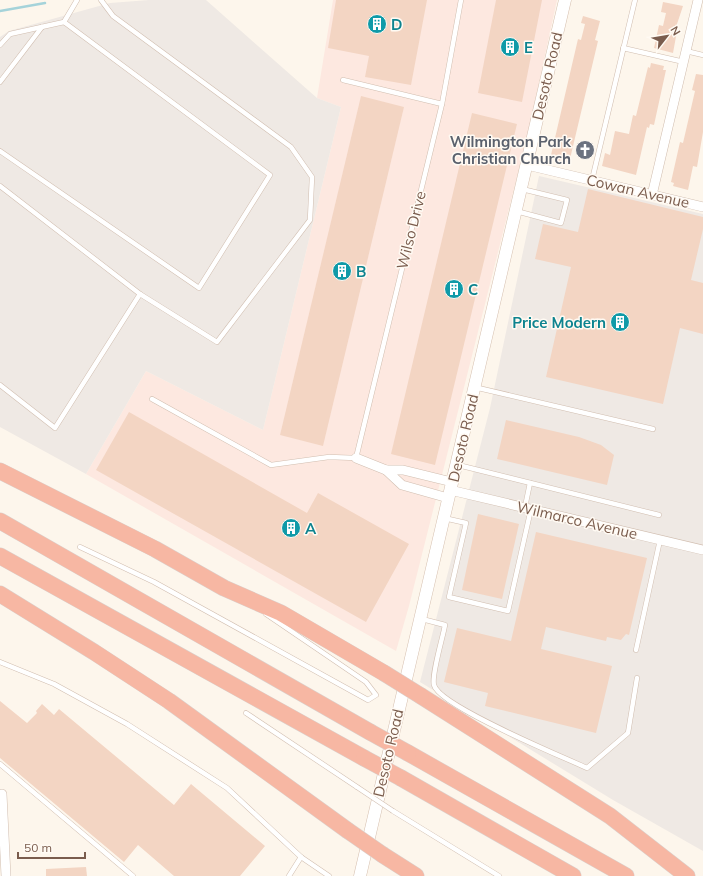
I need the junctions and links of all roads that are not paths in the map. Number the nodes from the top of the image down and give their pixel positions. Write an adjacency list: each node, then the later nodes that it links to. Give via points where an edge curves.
1 (77, 0): 7 (lane)
2 (100, 0): 25 (lane, via 113,16 291,147 312,178 310,220 217,342)
3 (461, 0): 16 (lane, Wilso Drive)
4 (565, 0): 18 (street, Desoto Road)
5 (635, 0): 10 (lane)
6 (698, 0): 11 (street)
7 (64, 22): 8 (lane); 17 (lane, via 270,175 199,288)
8 (42, 27): 9 (lane, via 10,34); 15 (lane)
9 (0, 45)
10 (623, 48): 13 (lane); 19 (lane)
11 (686, 51): 12 (lane); 13 (street)
12 (703, 55)
13 (684, 62): 22 (street)
14 (343, 80): 16 (lane)
15 (0, 82)
16 (442, 104): 30 (lane, Wilso Drive)
17 (0, 150)
18 (527, 165): 19 (street, Cowan Avenue); 21 (street, Desoto Road)
19 (592, 180): 22 (street, Cowan Avenue)
20 (0, 186): 25 (lane)
21 (521, 188): 24 (street, Desoto Road); 24 (lane, via 567,200 561,223)
22 (652, 195): 23 (street, Cowan Avenue)
23 (703, 207)
24 (516, 211): 27 (street, Desoto Road)
25 (140, 294): 26 (lane, via 55,428)
26 (0, 385)
27 (474, 387): 29 (lane); 31 (street, Desoto Road)
28 (152, 399): 30 (lane, Wilmarco Avenue, via 272,465 329,457)
29 (653, 429)
30 (356, 458): 32 (street, Wilmarco Avenue)
31 (456, 465): 34 (lane); 35 (street, Desoto Road)
32 (386, 470): 35 (street, Wilmarco Avenue, via 403,470); 35 (street, Wilmarco Avenue, via 402,485)
33 (0, 471): 44 (highway, via 155,549)
34 (530, 483): 36 (lane); 37 (lane)
35 (450, 490): 36 (street, Wilmarco Avenue); 38 (street, Desoto Road)
36 (528, 508): 38 (lane, via 508,611 449,597 466,523); 40 (street, Wilmarco Avenue)
37 (659, 515)
38 (444, 518): 49 (street, Desoto Road)
39 (0, 521): 66 (highway, bridge)
40 (660, 540): 42 (street, Wilmarco Avenue); 50 (lane)
41 (80, 547): 48 (lane, via 154,582 368,700 376,695 366,682)
42 (703, 550)
43 (0, 556): 65 (highway, bridge)
44 (224, 588): 47 (lane); 67 (highway, bridge, via 281,613 421,696 604,811)
45 (0, 594): 51 (highway)
46 (0, 600): 51 (highway)
47 (256, 608)
48 (263, 612)
49 (420, 619): 53 (lane, via 445,625 433,683 438,692 474,716 587,768 628,733); 62 (street, Desoto Road)
50 (636, 650)
51 (94, 652): 63 (highway, bridge, via 169,701 347,830)
52 (0, 662): 57 (lane, via 54,684 127,724 227,788)
53 (638, 678)
54 (246, 713): 64 (lane, bridge, via 393,811)
55 (0, 764): 59 (lane)
56 (2, 794): 58 (street)
57 (301, 857): 60 (lane); 61 (lane)
58 (6, 876)
59 (133, 876)
60 (289, 876)
61 (329, 876)
62 (360, 876)
63 (416, 876)
64 (499, 876)
65 (573, 876)
66 (626, 876)
67 (687, 876)

